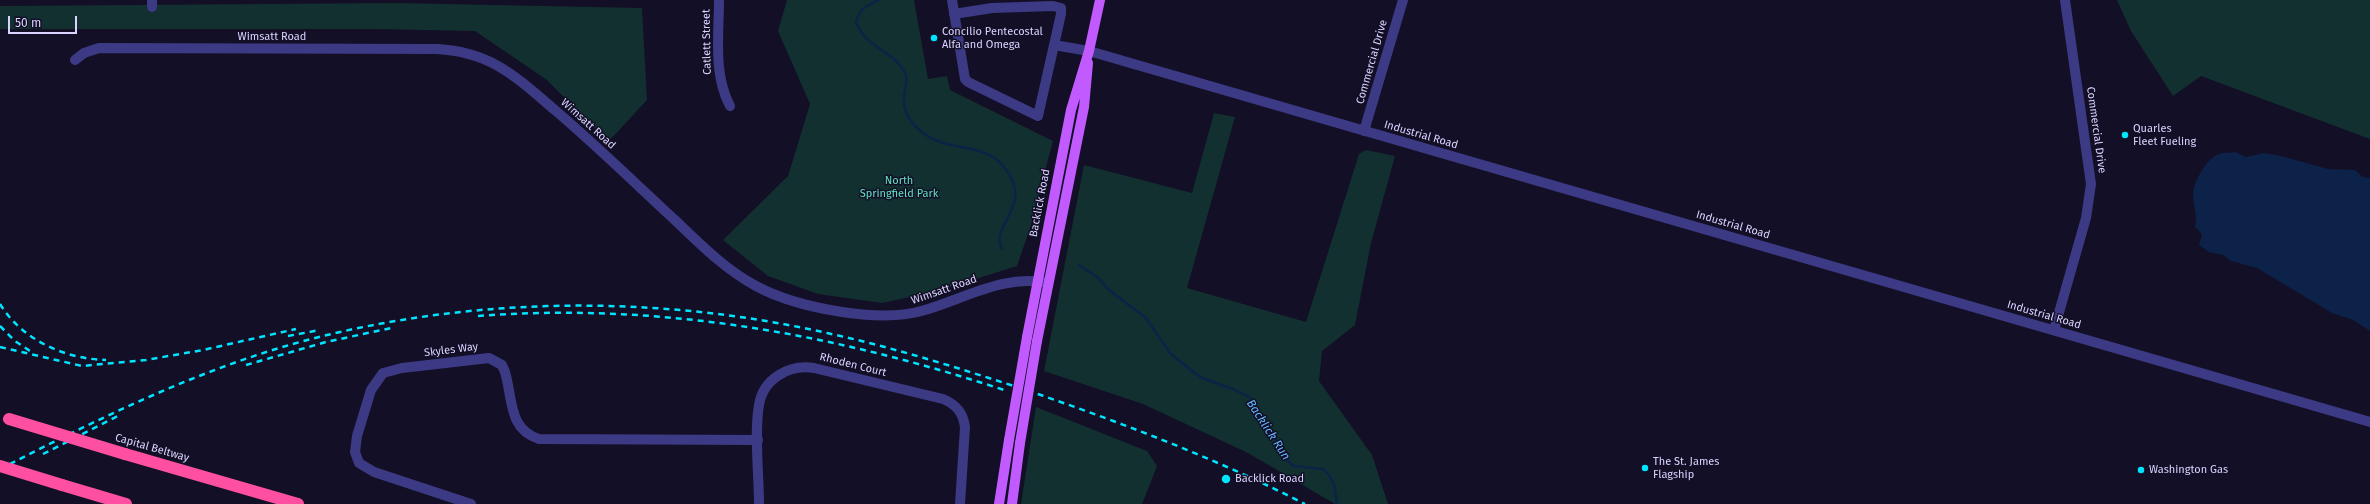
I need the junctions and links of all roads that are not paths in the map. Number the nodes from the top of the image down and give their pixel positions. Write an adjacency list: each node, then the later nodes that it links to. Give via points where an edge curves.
1 (719, 0): 11 (street, Catlett Street, via 719,75 723,93)
2 (952, 0): 7 (street)
3 (1100, 0): 9 (main road, Backlick Road)
4 (1402, 0): 12 (street, Commercial Drive)
5 (2065, 0): 15 (street, Commercial Drive, via 2091,184 2086,218)
6 (992, 4): 7 (street); 8 (street, via 1061,8)
7 (954, 14): 8 (street, via 965,79 1038,116)
8 (1054, 45): 9 (street, Industrial Road)
9 (1089, 51): 12 (street, Industrial Road); 13 (main road, Backlick Road, via 1071,110); 14 (main road, Backlick Road, via 1084,107)
10 (75, 60): 13 (street, Wimsatt Road, via 84,53 99,48 437,49 466,52 494,62 517,77 571,122 714,256 757,287 812,305 862,315 886,316 924,311 998,285)
11 (730, 106)
12 (1364, 131): 15 (street, Industrial Road)
13 (1037, 281): 14 (street, Wimsatt Road); 25 (main road, Backlick Road, bridge)
14 (1048, 284): 26 (main road, Backlick Road, bridge)
15 (2054, 330): 17 (street, Industrial Road)
16 (5, 418): 21 (highway, Capital Beltway, bridge)
17 (2370, 422)
18 (758, 440): 22 (street, Skyles Way, via 539,439 530,436 518,426 505,372 502,365 490,358 402,368 383,373 371,390 357,436 355,452 359,463 374,472); 23 (street, Rhoden Court); 24 (street, Rhoden Court, via 758,406 761,397 778,376 798,367 814,368 943,399 959,409 965,427)
19 (0, 466): 20 (highway, bridge)
20 (126, 504)
21 (298, 504)
22 (471, 504)
23 (759, 504)
24 (960, 504)
25 (999, 504)
26 (1012, 504)

